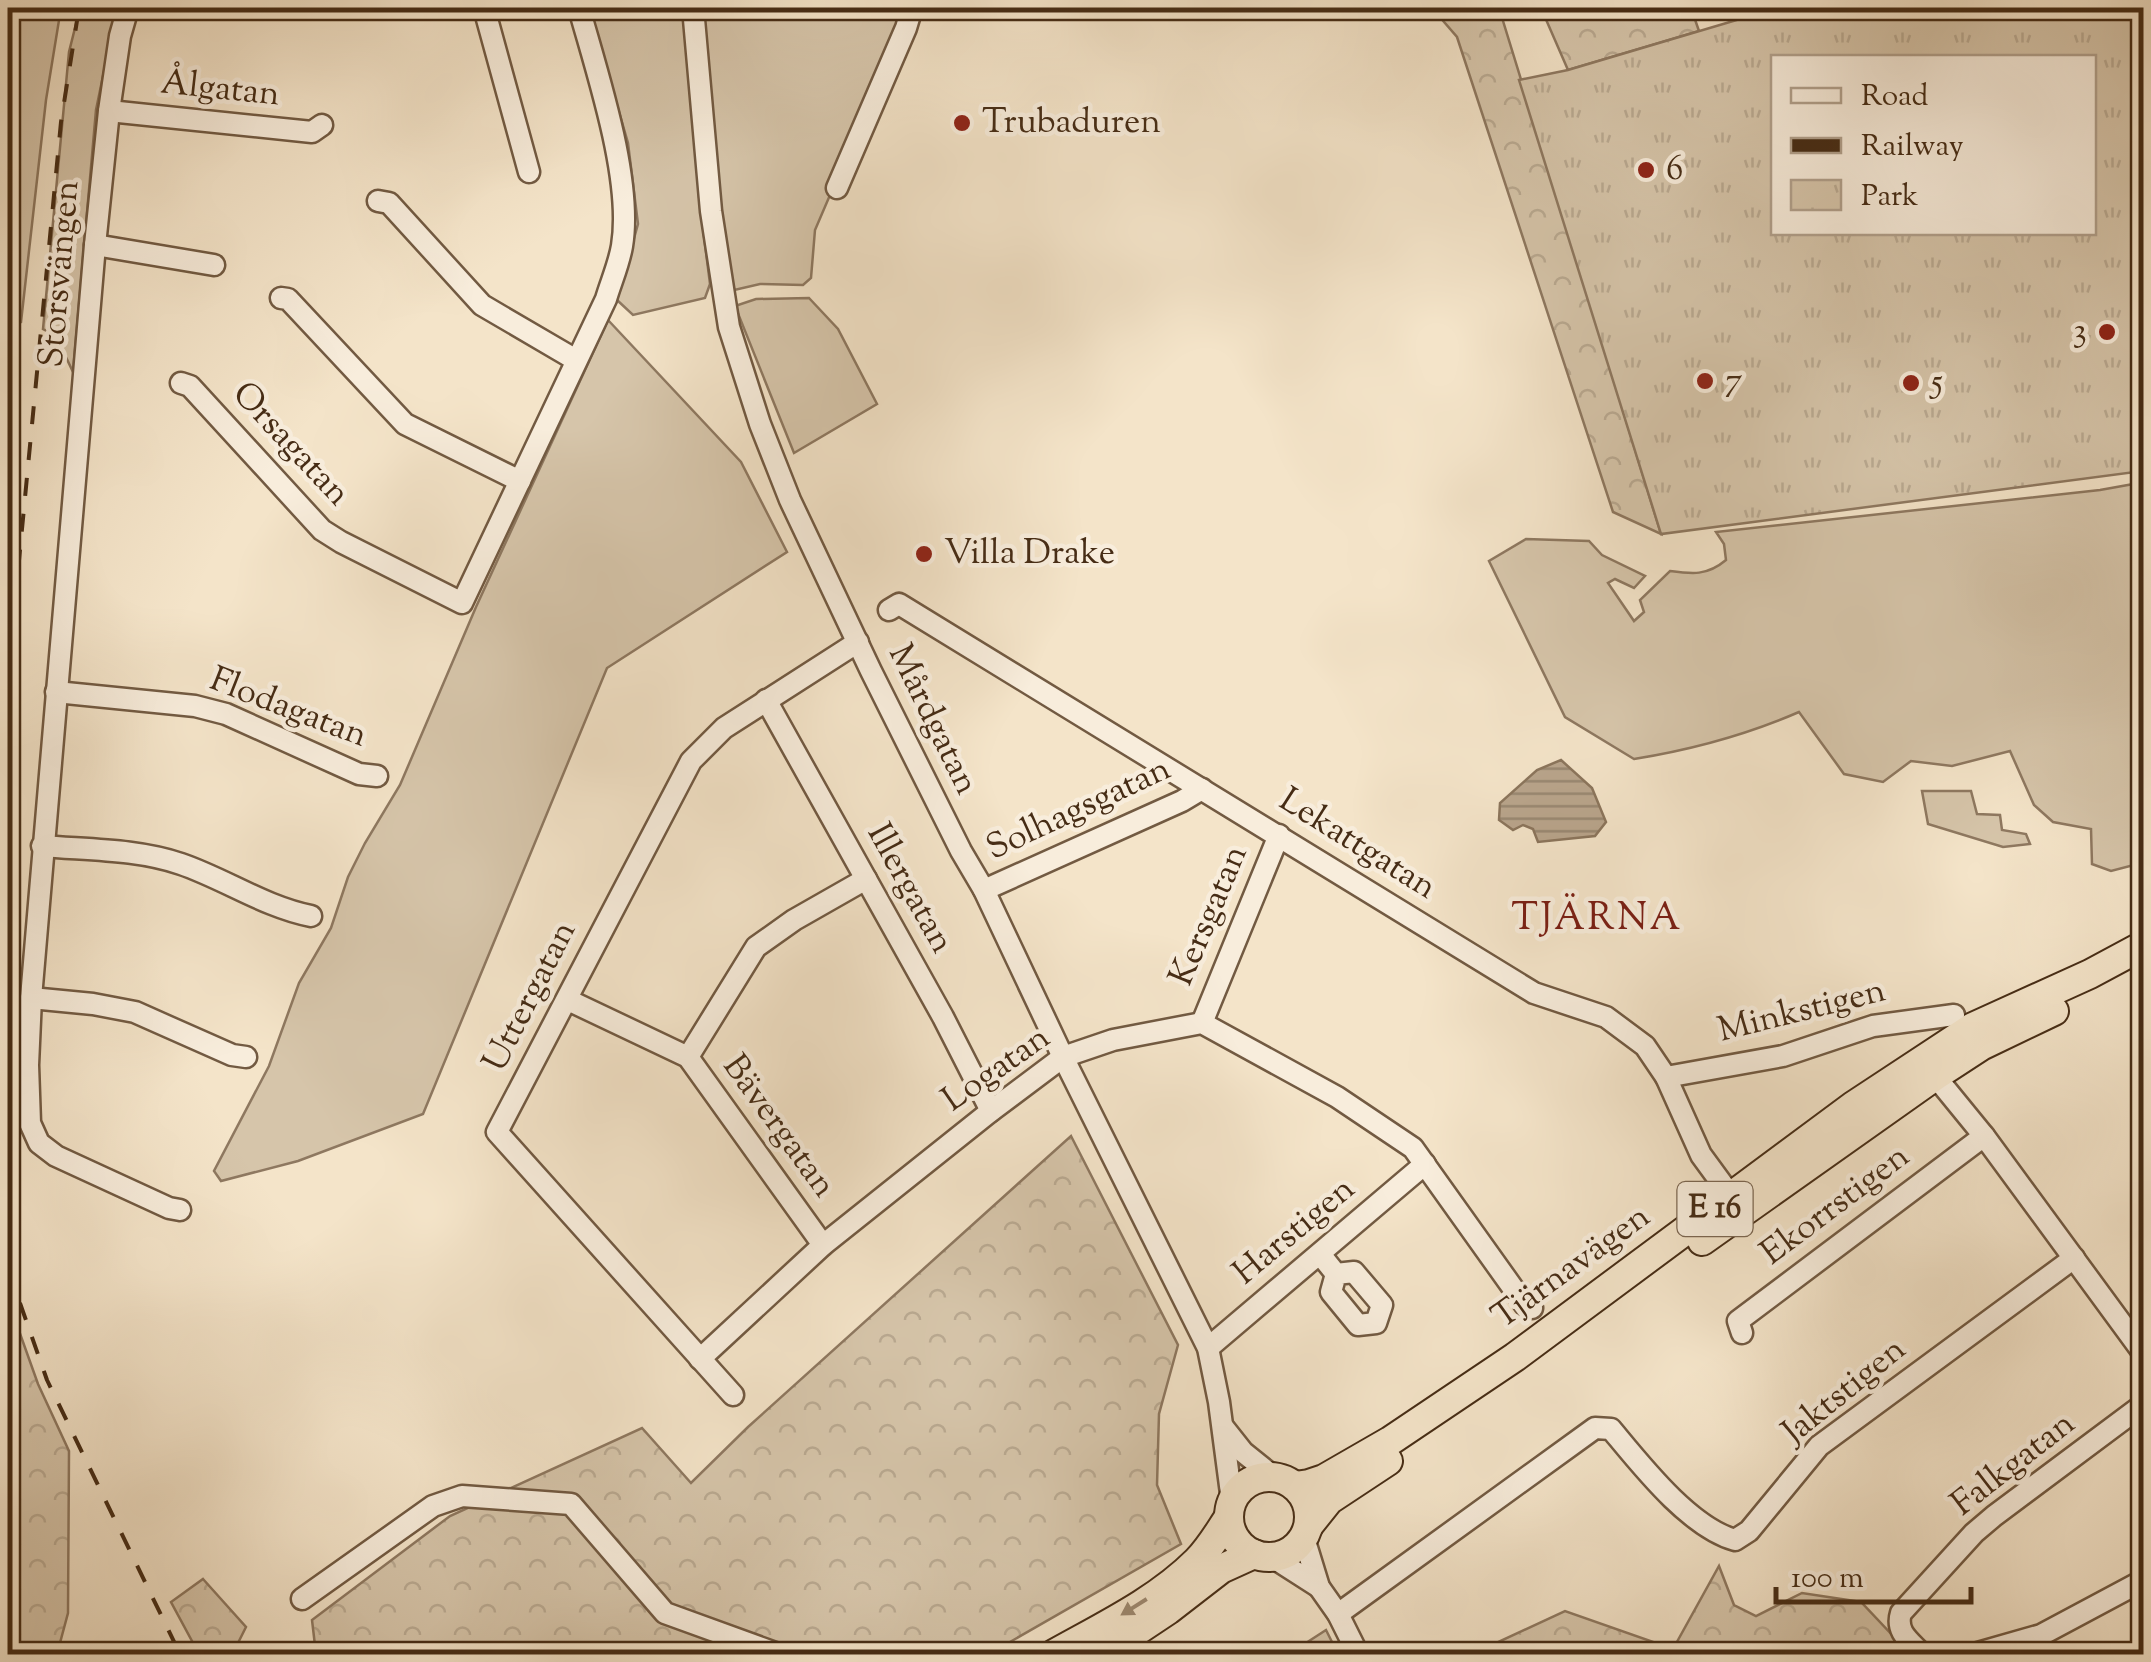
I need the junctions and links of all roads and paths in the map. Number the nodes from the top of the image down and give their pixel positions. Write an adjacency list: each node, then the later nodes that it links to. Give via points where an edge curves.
1 (128, 8): 6 (street, Storsvängen)
2 (484, 8): 8 (street, via 514,143)
3 (579, 8): 14 (street, via 623,198 622,246)
4 (694, 8): 18 (street, Mårdgatan, via 711,212 729,328 790,500)
5 (912, 8): 9 (street)
6 (109, 110): 7 (street, Ålgatan, via 312,132); 11 (street, Storsvängen)
7 (322, 125)
8 (529, 172)
9 (837, 188)
10 (378, 200): 14 (street, via 389,202 482,305)
11 (95, 245): 12 (street); 19 (street, Storsvängen)
12 (214, 265)
13 (280, 298): 16 (street, via 405,424)
14 (576, 360): 16 (street)
15 (181, 383): 16 (street, Orsagatan, via 322,530 462,603)
16 (520, 481)
17 (889, 610): 22 (street, Lekattgatan, via 899,604)
18 (858, 642): 20 (street, Uttergatan); 26 (street, Mårdgatan)
19 (56, 692): 21 (street, Flodagatan, via 196,706); 24 (street, Storsvängen)
20 (766, 700): 25 (street, Illergatan); 31 (street, Uttergatan, via 691,761)
21 (377, 776)
22 (1202, 788): 23 (street, Lekattgatan); 26 (street, Solhagsgatan)
23 (1279, 835): 33 (street, Kersgatan); 37 (street, Lekattgatan, via 1534,992 1606,1018 1645,1046)
24 (42, 846): 27 (street, via 175,862); 30 (street, Storsvängen)
25 (866, 879): 35 (street, via 756,947); 39 (street, Illergatan)
26 (984, 890): 36 (street, Mårdgatan)
27 (311, 916)
28 (2144, 945): 42 (highway, Tjärnavägen / E 16, via 1973,1028)
29 (2144, 966): 38 (highway, Tjärnavägen / E 16)
30 (31, 998): 34 (street, via 134,1012); 43 (street, Storsvängen, via 30,1123 40,1143)
31 (568, 1000): 35 (street, Bävergatan); 52 (street, Uttergatan, via 497,1132)
32 (1954, 1015): 37 (street, Minkstigen, via 1873,1026 1783,1056)
33 (1202, 1022): 36 (street, Logatan); 41 (street, via 1337,1096 1413,1148)
34 (246, 1056)
35 (688, 1057): 44 (street, Bävergatan)
36 (1063, 1057): 39 (street, Logatan); 50 (street, Mårdgatan)
37 (1666, 1076): 42 (street, Lekattgatan, via 1702,1156)
38 (1934, 1076): 40 (street); 58 (highway, Tjärnavägen / E 16, via 1520,1374 1329,1500)
39 (991, 1111): 44 (street, Logatan)
40 (1984, 1136): 46 (street); 49 (street, Ekorrstigen, via 1738,1320)
41 (1424, 1164): 45 (street, Harstigen); 48 (street)
42 (1731, 1196): 56 (highway, Tjärnavägen / E 16, via 1390,1441 1309,1484)
43 (180, 1210)
44 (823, 1245): 52 (street, Logatan)
45 (1320, 1254): 47 (street); 50 (street, Harstigen)
46 (2074, 1258): 51 (street); 63 (street, Jaktstigen, via 1819,1446 1735,1540 1719,1535 1657,1485 1612,1429 1595,1428)
47 (1336, 1274)
48 (1532, 1308)
49 (1742, 1333)
50 (1208, 1348): 55 (street, Mårdgatan)
51 (2144, 1354)
52 (700, 1358): 53 (street, Uttergatan)
53 (732, 1394)
54 (2144, 1404): 68 (street, Falkgatan, via 1974,1533 1901,1613 1900,1630)
55 (1222, 1426): 56 (street, via 1242,1452); 57 (street, Mårdgatan)
56 (1284, 1481): 57 (highway, E 16, via 1264,1477 1244,1484); 58 (highway, via 1306,1500)
57 (1230, 1509): 59 (highway, via 1236,1540); 65 (highway, E 16, one-way to 65, via 1215,1539 1181,1574)
58 (1306, 1531): 59 (highway, E 16, via 1290,1551); 61 (street)
59 (1263, 1556): 61 (street); 66 (highway, E 16, via 1221,1568)
60 (2144, 1580): 69 (street, via 2041,1635)
61 (1320, 1587): 63 (street)
62 (302, 1598): 64 (street, via 433,1506 462,1496 571,1504 664,1613)
63 (1338, 1614): 67 (street)
64 (778, 1654)
65 (1054, 1654)
66 (1102, 1654)
67 (1358, 1654)
68 (1922, 1654)
69 (1974, 1654)

